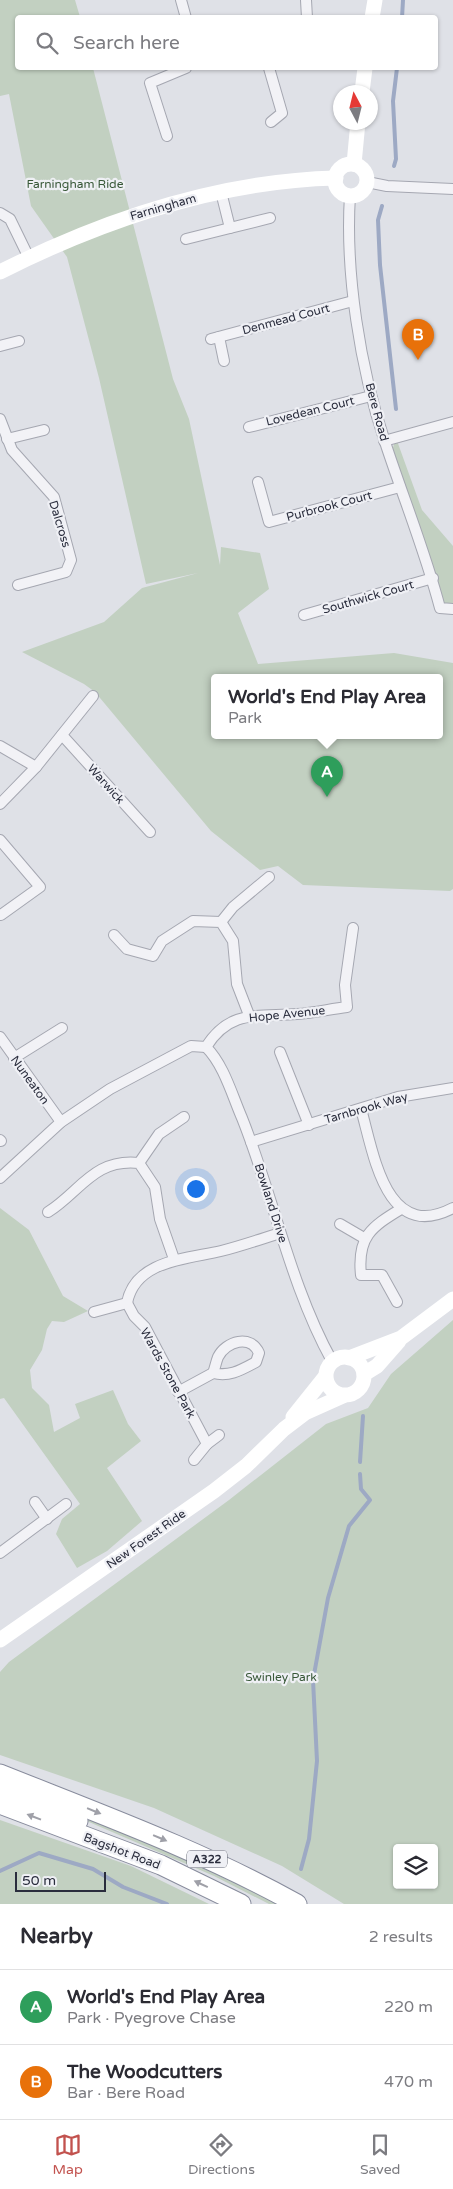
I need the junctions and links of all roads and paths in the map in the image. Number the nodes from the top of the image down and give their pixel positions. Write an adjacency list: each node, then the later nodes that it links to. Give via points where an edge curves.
1 (181, 0): 4 (street)
2 (306, 0): 5 (street)
3 (375, 0): 6 (main road)
4 (185, 15)
5 (307, 15)
6 (372, 15)
7 (182, 70): 13 (street, via 150,84)
8 (269, 70): 11 (street, via 282,113)
9 (365, 70): 10 (main road)
10 (363, 85)
11 (271, 122)
12 (357, 130): 14 (main road)
13 (167, 136)
14 (354, 164): 15 (main road, via 340,169); 16 (main road, via 366,172)
15 (336, 178): 18 (main road, Farningham, via 274,183); 19 (main road, via 341,192)
16 (367, 182): 17 (street); 19 (main road, via 363,191)
17 (453, 189)
18 (221, 192): 22 (street); 24 (main road, Farningham, via 124,218)
19 (350, 196): 26 (street, Bere Road)
20 (0, 213): 24 (street, via 10,219)
21 (270, 218): 22 (street)
22 (230, 228): 23 (street)
23 (186, 239)
24 (29, 258): 25 (main road, Farningham)
25 (0, 272)
26 (354, 301): 29 (street, Denmead Court, via 215,338); 30 (street, Bere Road)
27 (20, 341): 28 (street)
28 (0, 346)
29 (224, 361)
30 (371, 396): 33 (street, Lovedean Court); 36 (street, Bere Road)
31 (0, 419): 35 (street, Dalcross)
32 (453, 422): 36 (street)
33 (249, 427)
34 (44, 430): 35 (street)
35 (7, 439): 40 (street, Dalcross, via 12,450 54,498 72,560 66,572)
36 (384, 441): 38 (street, Bere Road)
37 (258, 482): 38 (street, Purbrook Court, via 269,522)
38 (400, 487): 39 (street, Bere Road)
39 (432, 578): 41 (street, Bere Road, via 440,608); 42 (street, Southwick Court)
40 (18, 585)
41 (453, 609)
42 (304, 615)
43 (93, 696): 44 (street)
44 (62, 735): 46 (street); 48 (street, Warwick)
45 (0, 746): 46 (street)
46 (36, 767): 47 (street)
47 (0, 804)
48 (150, 832)
49 (0, 840): 51 (street, via 40,887)
50 (269, 877): 52 (street, via 233,907)
51 (1, 915)
52 (221, 922): 54 (street, via 193,921 162,941 153,956 127,948); 55 (street, via 233,941 237,984)
53 (353, 928): 55 (street, Hope Avenue, via 345,985 347,1007 298,1014)
54 (114, 934)
55 (249, 1015): 58 (street, Hope Avenue, via 215,1033)
56 (62, 1028): 60 (street)
57 (0, 1037): 60 (street, Nuneaton)
58 (206, 1047): 64 (street, via 191,1046 110,1089); 66 (street, Bowland Drive, via 214,1056)
59 (280, 1052): 65 (street, Tarnbrook Way)
60 (14, 1058): 64 (street, Nuneaton)
61 (453, 1088): 62 (street, Tarnbrook Way, via 398,1097)
62 (361, 1109): 65 (street, Tarnbrook Way); 70 (street, via 379,1172)
63 (184, 1117): 67 (street, via 159,1134)
64 (61, 1122): 68 (street)
65 (309, 1125): 66 (street, Tarnbrook Way)
66 (251, 1142): 73 (street, Bowland Drive)
67 (139, 1163): 71 (street, via 126,1162 101,1169); 75 (street, via 155,1187 160,1219)
68 (0, 1178)
69 (453, 1208): 70 (street, via 437,1216 418,1216)
70 (401, 1209): 74 (street, via 377,1223)
71 (48, 1212)
72 (340, 1224): 74 (street)
73 (280, 1233): 75 (street, via 222,1251); 82 (street, Bowland Drive, via 304,1300)
74 (364, 1238): 77 (street, via 359,1256 361,1275 382,1275)
75 (174, 1259): 78 (street, via 137,1282)
76 (453, 1299): 80 (main road)
77 (397, 1302)
78 (127, 1303): 79 (street); 86 (street, Wards Stone Park, via 145,1327)
79 (94, 1312)
80 (401, 1338): 81 (main road); 84 (main road, via 377,1366)
81 (349, 1358): 82 (main road); 84 (main road, via 360,1364)
82 (332, 1361): 85 (main road)
83 (213, 1373): 86 (street)
84 (364, 1374): 87 (main road, via 359,1389)
85 (325, 1378): 87 (main road, via 329,1388); 88 (main road, New Forest Ride)
86 (178, 1392): 90 (street, Wards Stone Park)
87 (342, 1396): 88 (main road, New Forest Ride, via 305,1413)
88 (284, 1429): 96 (main road, New Forest Ride, via 214,1492)
89 (219, 1435): 90 (street)
90 (207, 1444): 91 (street)
91 (194, 1460)
92 (35, 1502): 94 (street)
93 (66, 1504): 94 (street)
94 (47, 1519): 95 (street)
95 (0, 1553)
96 (0, 1640)
97 (0, 1774): 102 (highway, A322, one-way to 102, via 225,1868)
98 (0, 1788): 100 (highway, via 131,1846)
99 (0, 1804): 100 (highway, Bagshot Road / A322, one-way to 99)
100 (161, 1865): 101 (highway, Bagshot Road / A322, one-way to 100)
101 (240, 1904)
102 (297, 1904)

